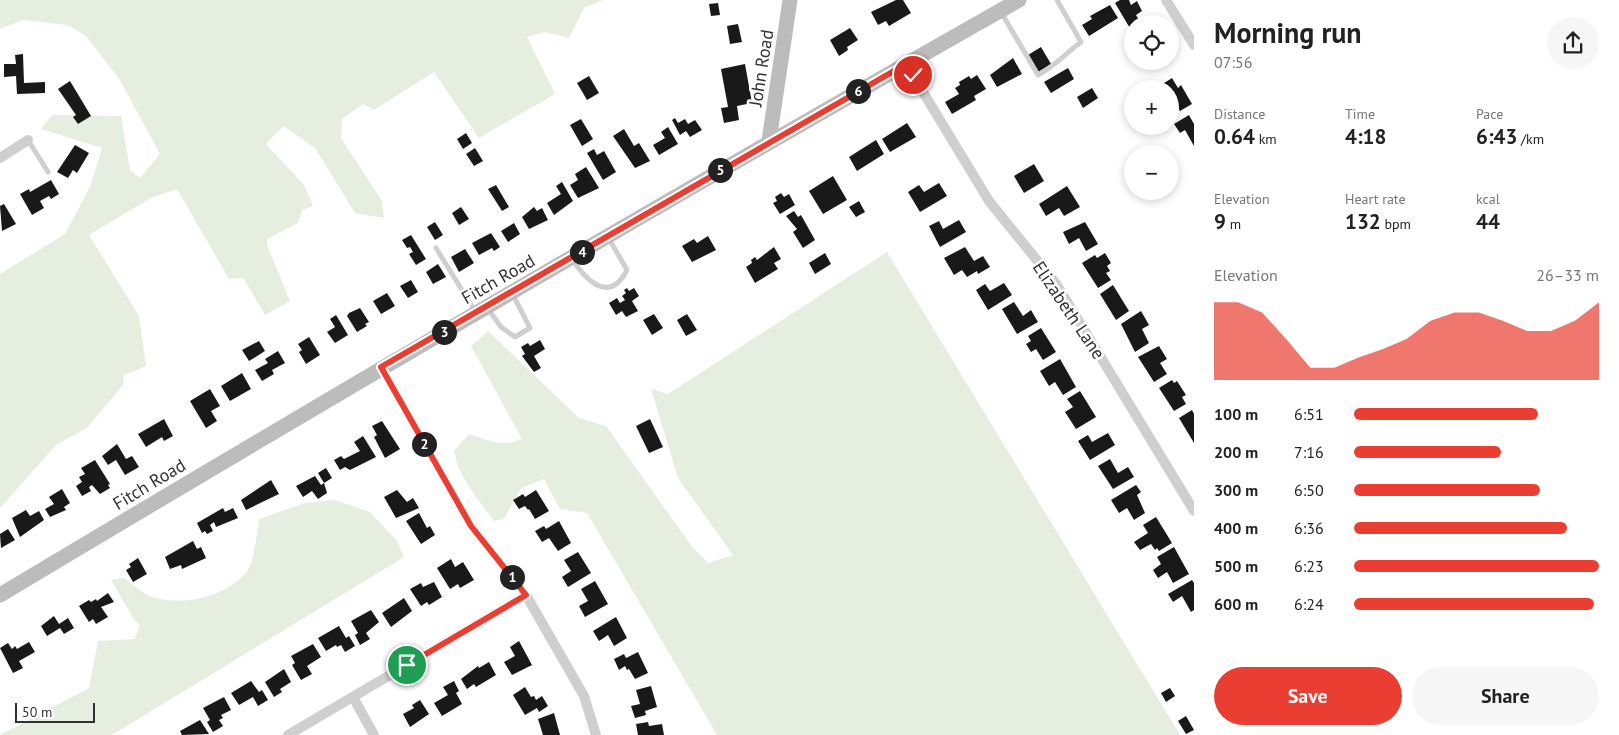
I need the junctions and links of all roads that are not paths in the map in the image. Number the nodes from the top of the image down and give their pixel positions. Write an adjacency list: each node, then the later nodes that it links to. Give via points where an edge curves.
1 (790, 0): 9 (street, John Road)
2 (1019, 0): 5 (street, Fitch Road)
3 (1057, 0): 5 (lane, via 1081,42 1061,57 1053,68 1038,75)
4 (1166, 0): 6 (street)
5 (1000, 11): 7 (street, Fitch Road)
6 (1194, 45)
7 (906, 64): 9 (street, Fitch Road); 18 (street, Elizabeth Lane, via 989,200 1058,285)
8 (28, 140): 10 (street); 11 (lane)
9 (769, 142): 12 (street, Fitch Road)
10 (0, 158)
11 (48, 172)
12 (608, 236): 14 (street, Fitch Road); 14 (lane, via 627,270 622,279 609,287 599,287 589,281)
13 (436, 248): 16 (lane)
14 (571, 258): 15 (street, Fitch Road)
15 (512, 293): 16 (street, Fitch Road); 16 (lane, via 530,328 524,333 516,337 508,334)
16 (482, 310): 17 (street, Fitch Road)
17 (381, 367): 19 (street, Fitch Road); 20 (street, via 471,526)
18 (1194, 511)
19 (0, 595)
20 (526, 595): 21 (street); 24 (street, via 584,696)
21 (353, 697): 22 (street); 23 (street)
22 (288, 735)
23 (374, 735)
24 (596, 735)

